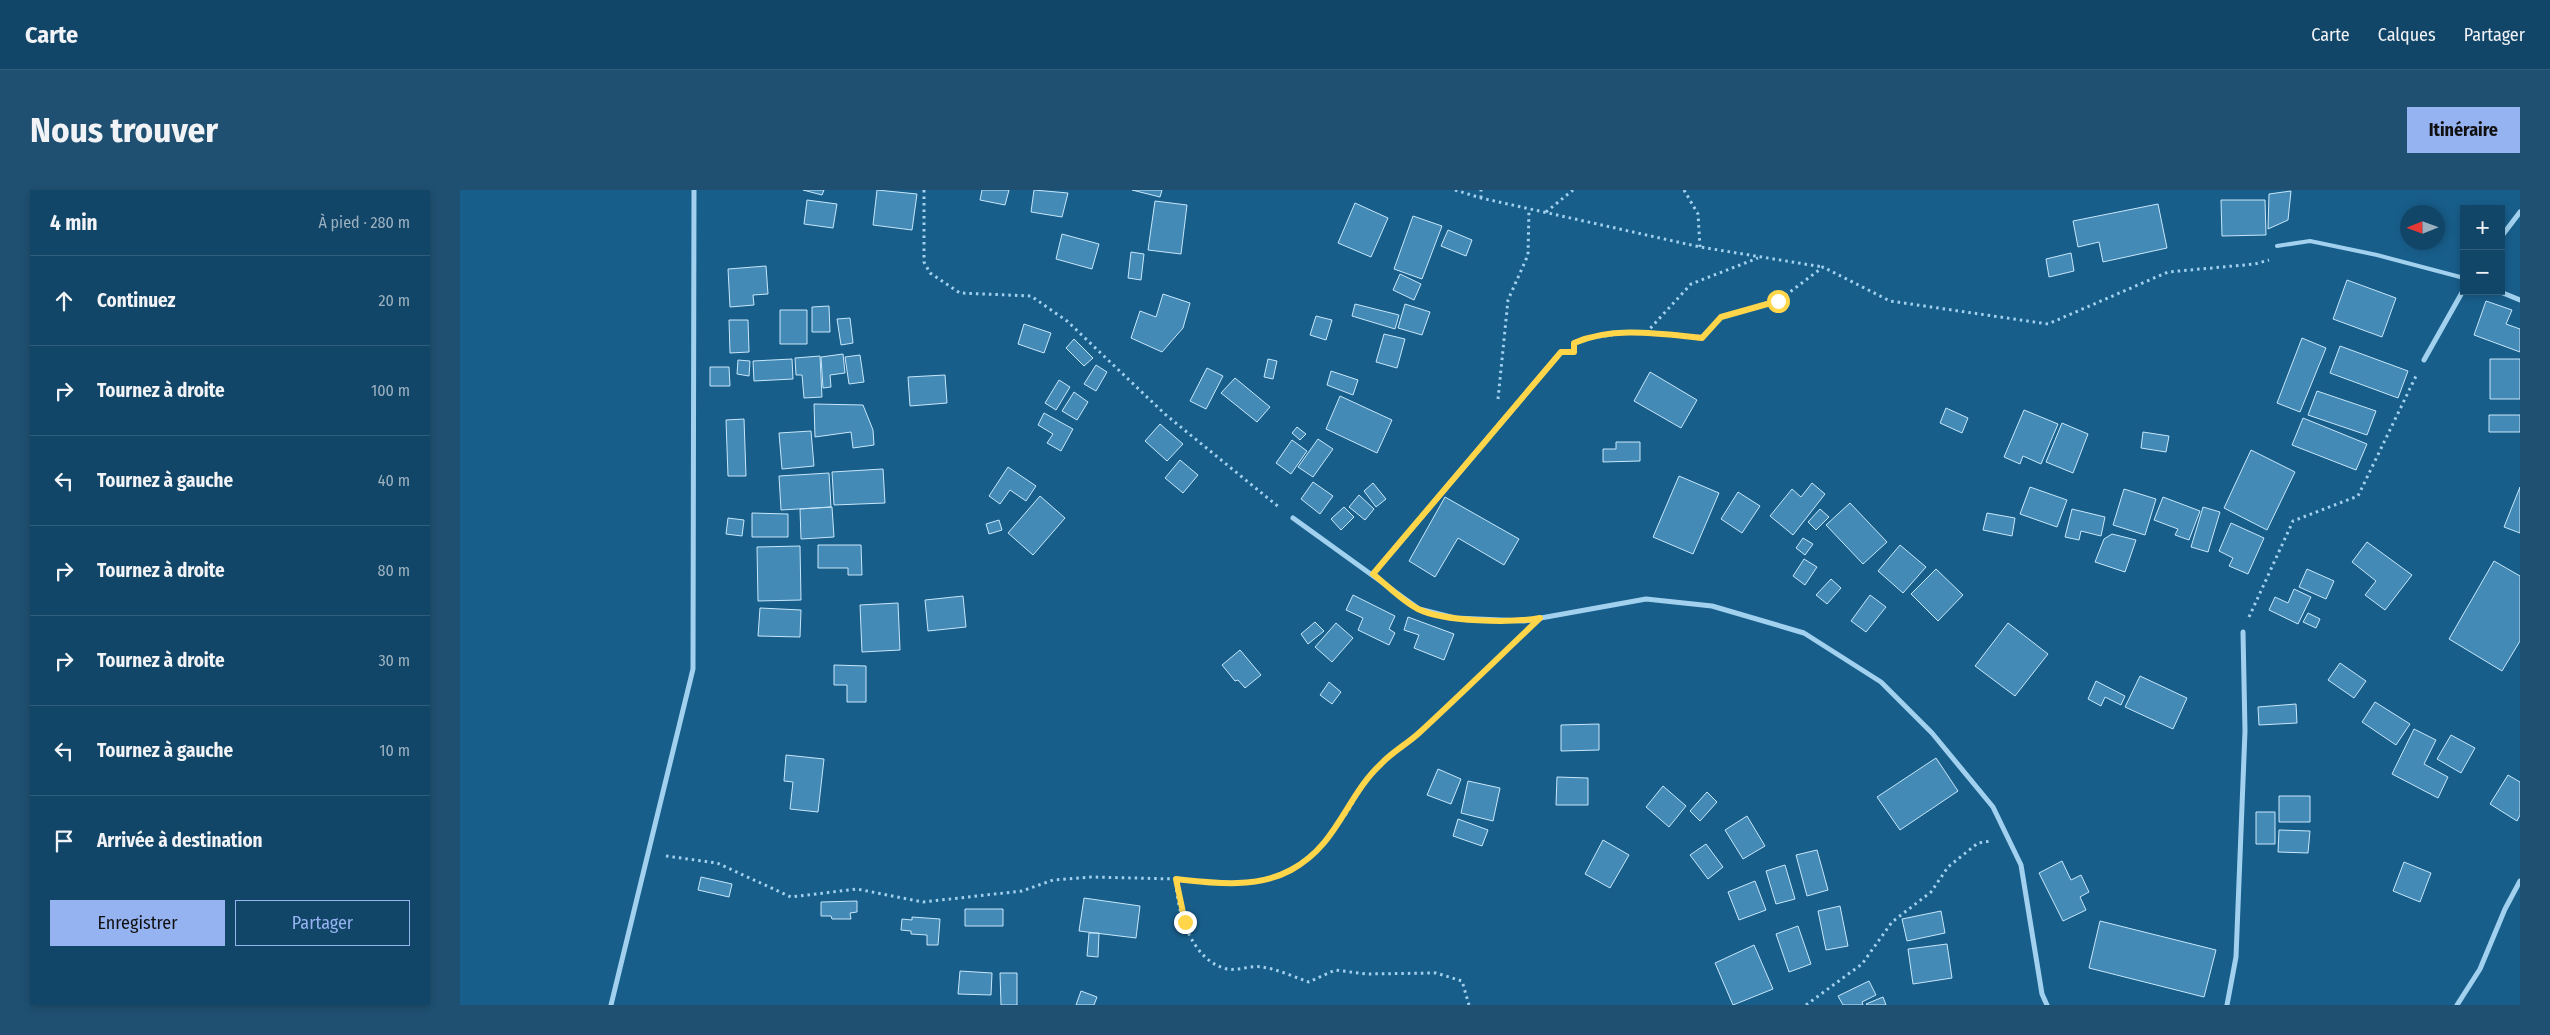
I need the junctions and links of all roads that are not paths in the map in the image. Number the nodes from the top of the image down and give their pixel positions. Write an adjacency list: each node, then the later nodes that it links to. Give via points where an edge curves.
1 (694, 190): 15 (street, via 692,669)
2 (2520, 212): 3 (street)
3 (2505, 232)
4 (2277, 246): 5 (lane, via 2310,241)
5 (2460, 277)
6 (2505, 294): 8 (street)
7 (2461, 295): 10 (street)
8 (2520, 300)
9 (1574, 352): 12 (street, via 1561,352)
10 (2424, 360)
11 (1292, 518): 12 (street)
12 (1373, 574): 16 (street, via 1419,609 1455,618 1524,621 1646,599 1712,606 1804,632 1881,682 1932,733 1993,807 2021,865)
13 (2243, 632): 17 (street, via 2245,731 2236,957)
14 (2520, 881): 18 (street, via 2505,908 2480,970)
15 (611, 1005)
16 (2046, 1005)
17 (2227, 1005)
18 (2458, 1005)

